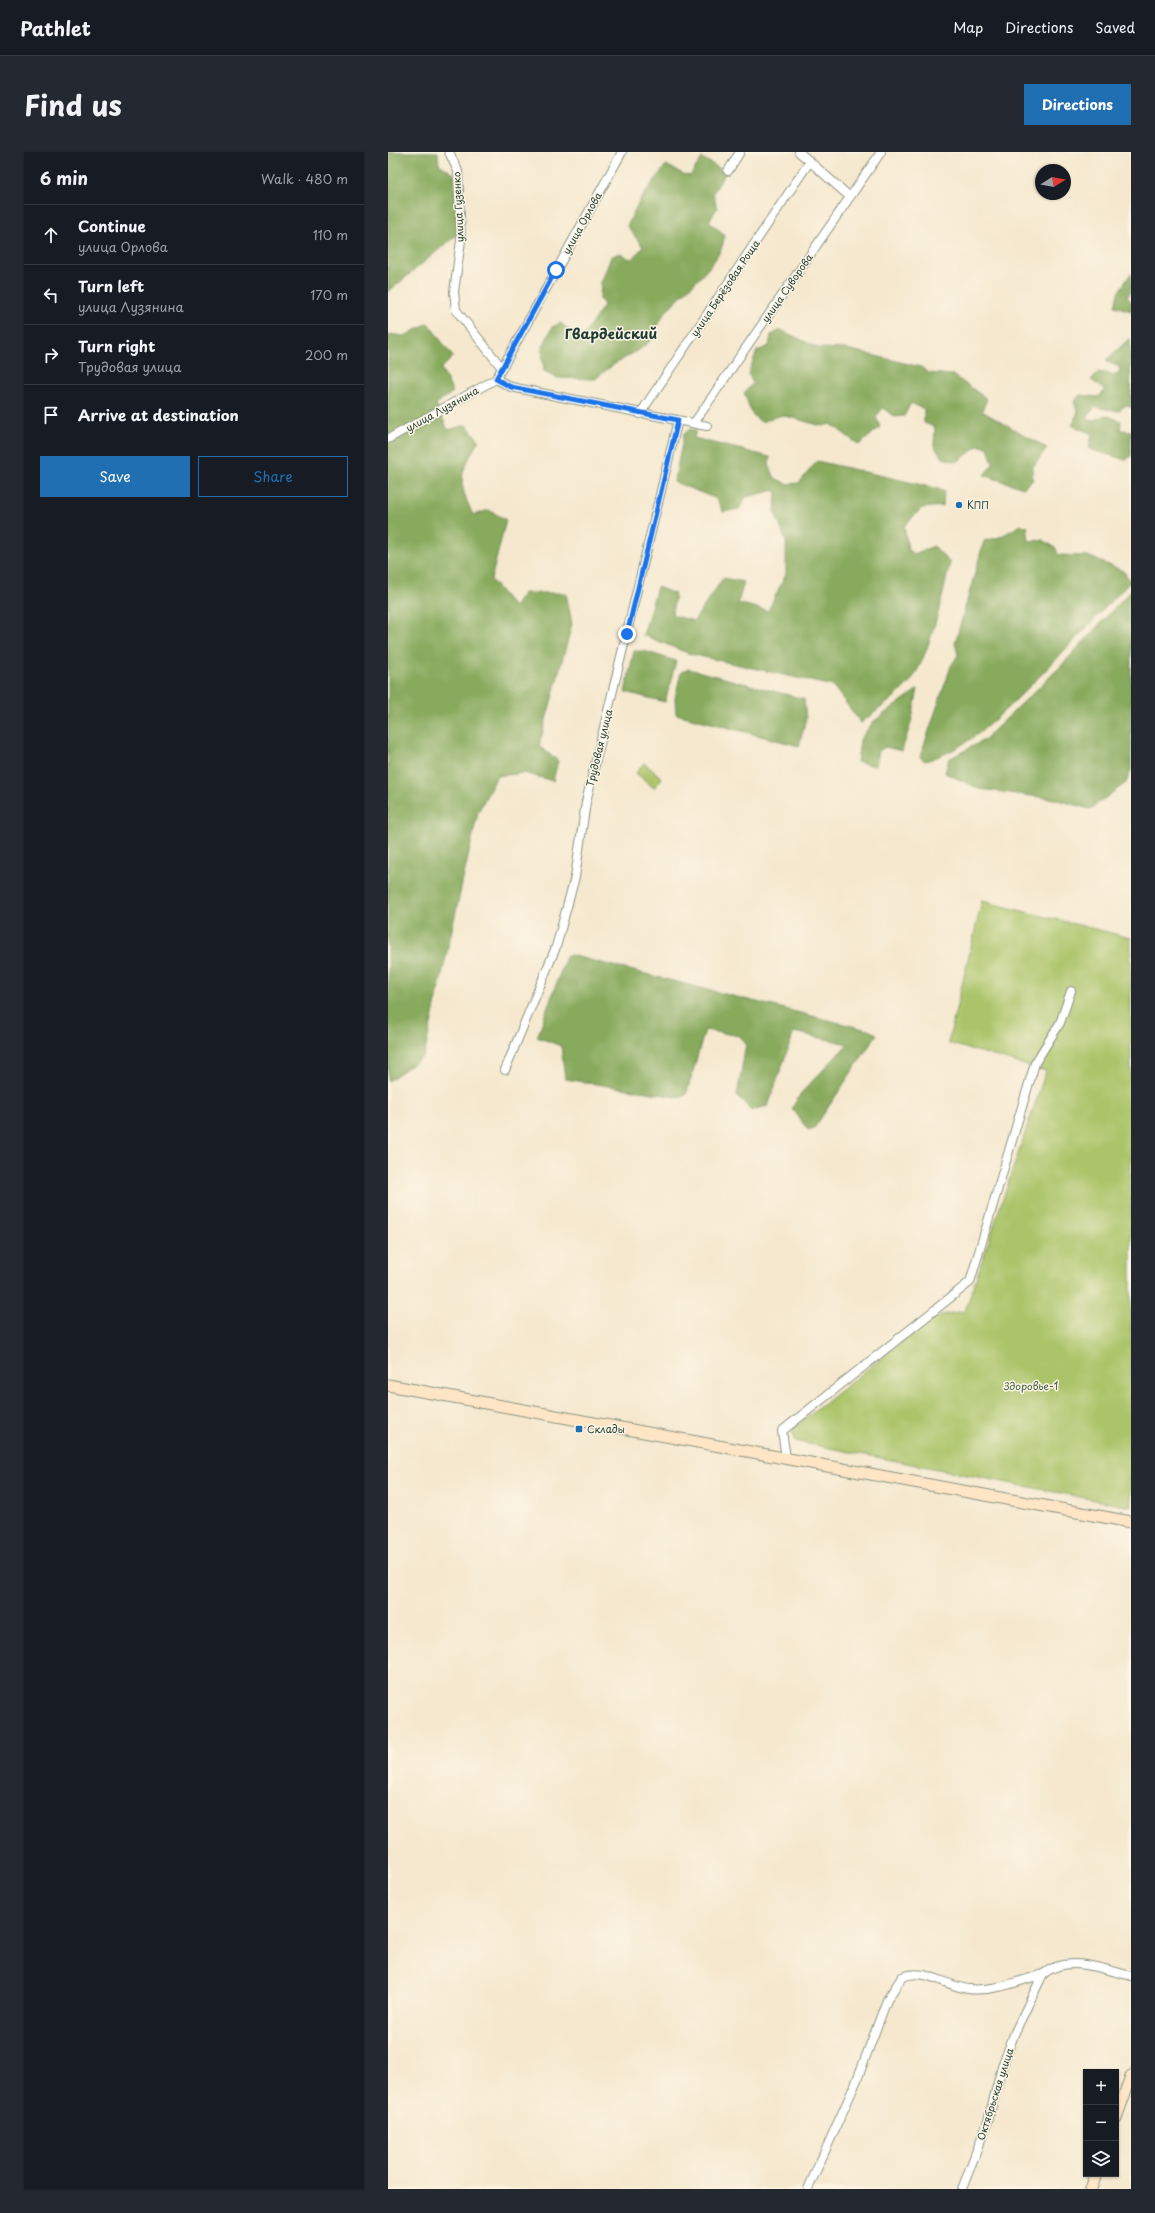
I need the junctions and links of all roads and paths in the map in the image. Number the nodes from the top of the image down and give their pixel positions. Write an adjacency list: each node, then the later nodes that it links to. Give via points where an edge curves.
1 (449, 152): 9 (street, улица Гузенко, via 458,171 461,240 454,292 456,310)
2 (622, 152): 9 (street, улица Орлова)
3 (740, 152): 7 (street)
4 (799, 152): 6 (street)
5 (881, 152): 8 (street, улица Суворова)
6 (810, 161): 8 (street); 11 (street, улица Берёзовая Роща)
7 (728, 171)
8 (850, 197): 13 (street, улица Суворова)
9 (502, 368): 10 (street, улица Орлова)
10 (496, 379): 11 (street, via 511,387); 15 (street, улица Лузянина)
11 (640, 414): 12 (street)
12 (678, 420): 13 (street); 17 (street, Трудовая улица, via 586,802 575,877 556,947)
13 (694, 423): 14 (street)
14 (706, 426)
15 (388, 439)
16 (1071, 991): 19 (street, via 1060,1023 1035,1063 970,1282 782,1431)
17 (505, 1070)
18 (388, 1385): 19 (main road)
19 (786, 1458): 20 (main road)
20 (1131, 1522)
21 (1043, 1974): 22 (street, via 1052,1967 1073,1963); 26 (street, via 980,1989 966,1989 917,1974 902,1977 887,2000 857,2080); 27 (street, Октябрьская улица, via 1015,2032 1002,2067 988,2121)
22 (1131, 1976)
23 (1131, 2076): 24 (main road)
24 (1119, 2110)
25 (1095, 2177): 28 (main road)
26 (808, 2189)
27 (962, 2189)
28 (1091, 2189)

